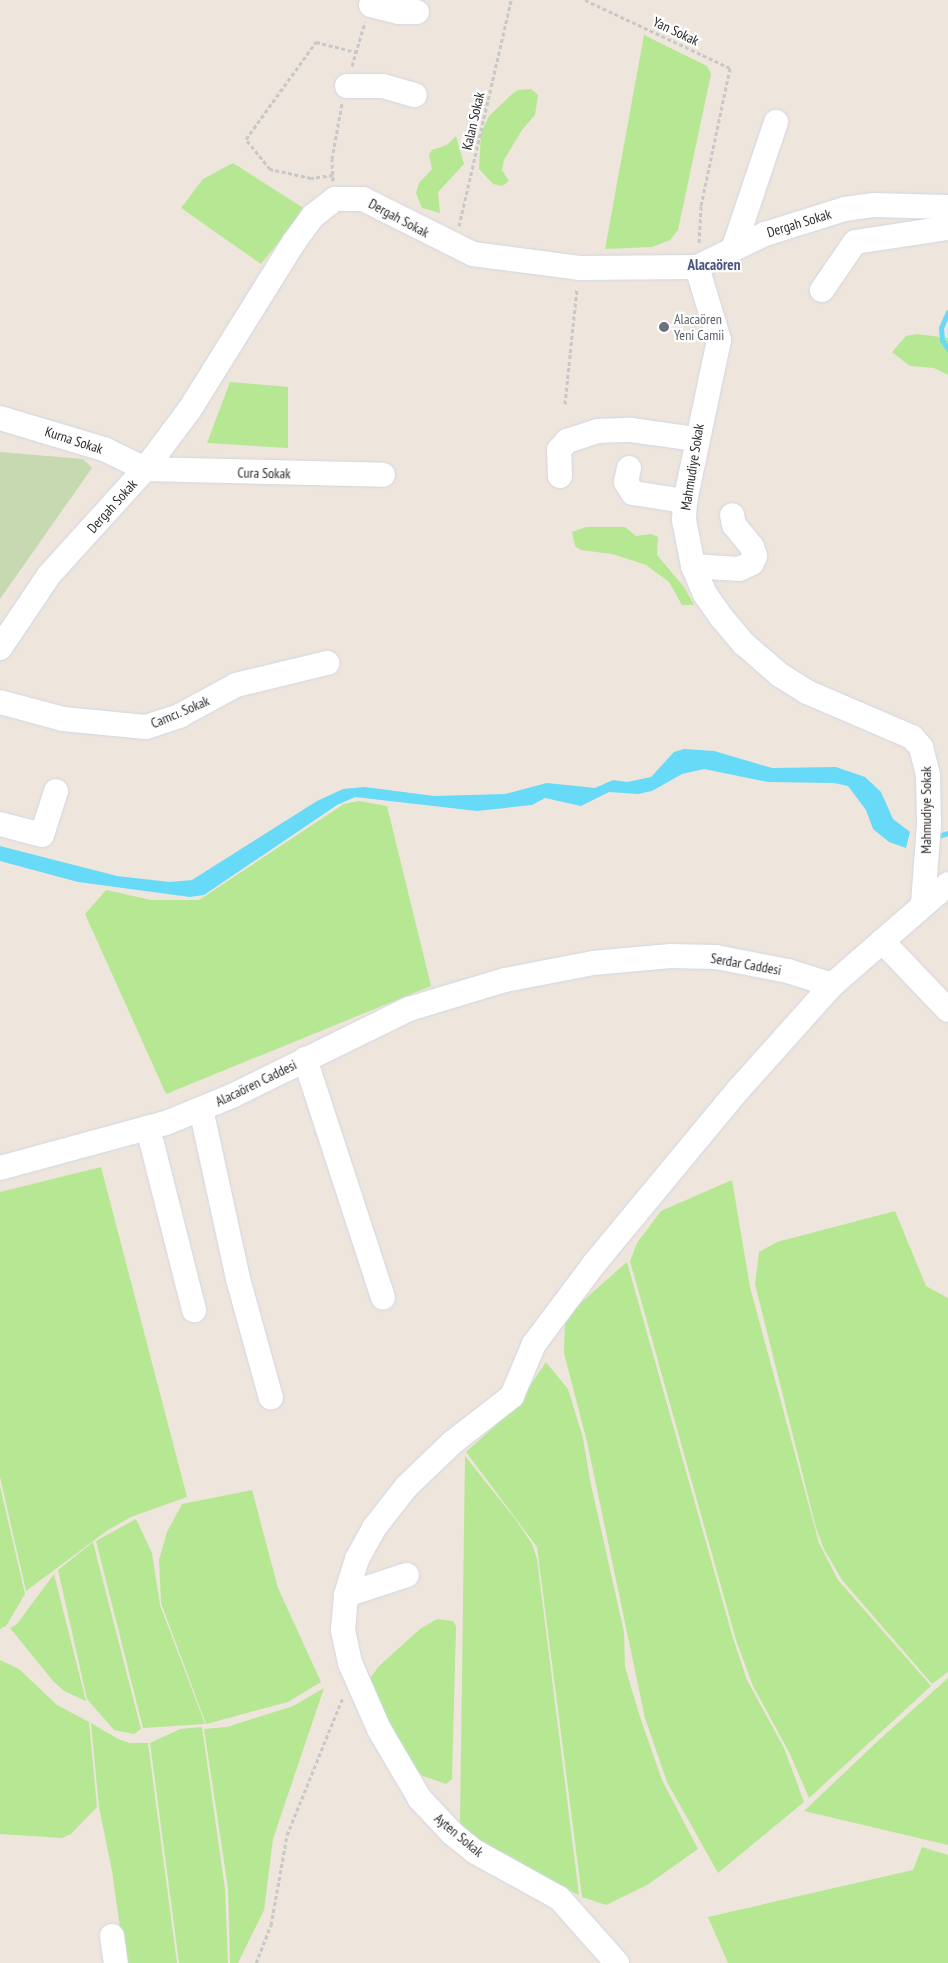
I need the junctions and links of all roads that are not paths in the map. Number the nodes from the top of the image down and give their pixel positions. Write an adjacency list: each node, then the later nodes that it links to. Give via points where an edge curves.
1 (371, 5): 2 (street, via 399,12)
2 (417, 12)
3 (346, 86): 4 (street, via 383,86)
4 (415, 95)
5 (776, 122): 8 (street)
6 (948, 208): 8 (street, Dergah Sokak, via 861,206 765,234)
7 (948, 228): 10 (street, via 855,242)
8 (734, 247): 9 (street, Dergah Sokak)
9 (697, 267): 12 (street, Mahmudiye Sokak, via 719,340); 14 (street, Dergah Sokak, via 580,268 493,259 453,247 363,199 335,199 312,216 190,409)
10 (822, 290)
11 (0, 418): 14 (street, Kurna Sokak, via 104,449)
12 (696, 439): 16 (street, via 631,430 597,431 567,441 559,450); 17 (street, Mahmudiye Sokak)
13 (629, 468): 17 (street, via 626,482 633,493)
14 (145, 469): 15 (street, Cura Sokak); 20 (street, Dergah Sokak, via 49,575)
15 (383, 475)
16 (560, 476)
17 (684, 501): 19 (street, Mahmudiye Sokak, via 684,520)
18 (732, 515): 19 (street, via 734,524 752,547 755,556 752,562 739,569)
19 (693, 566): 26 (street, Mahmudiye Sokak, via 705,594 722,618 744,644 780,675 807,692 912,737 921,747 928,776 929,825)
20 (0, 648)
21 (327, 663): 22 (street, Camcı. Sokak, via 236,685 179,716 146,727 63,719)
22 (0, 702)
23 (56, 791): 24 (street, via 42,835)
24 (0, 824)
25 (948, 884): 26 (street)
26 (923, 903): 27 (street)
27 (882, 941): 29 (street); 30 (street)
28 (505, 980): 29 (street, Serdar Caddesi, via 594,963 671,956 716,957 788,971); 31 (street, Alacaören Caddesi, via 409,1009)
29 (832, 985): 39 (street, Ayten Sokak, via 739,1089 594,1264 534,1344 512,1396 454,1442 406,1487 374,1528 357,1559)
30 (948, 1010)
31 (305, 1059): 32 (street, Alacaören Caddesi); 35 (street)
32 (201, 1109): 33 (street, Alacaören Caddesi); 37 (street, via 238,1279)
33 (148, 1128): 34 (street, Alacaören Caddesi); 36 (street)
34 (0, 1168)
35 (383, 1298)
36 (194, 1310)
37 (271, 1398)
38 (407, 1575): 39 (street)
39 (346, 1595): 42 (street, Ayten Sokak, via 344,1630 350,1662 379,1729 410,1784 434,1815 474,1851 559,1898)
40 (112, 1936): 41 (street)
41 (116, 1963)
42 (617, 1963)

